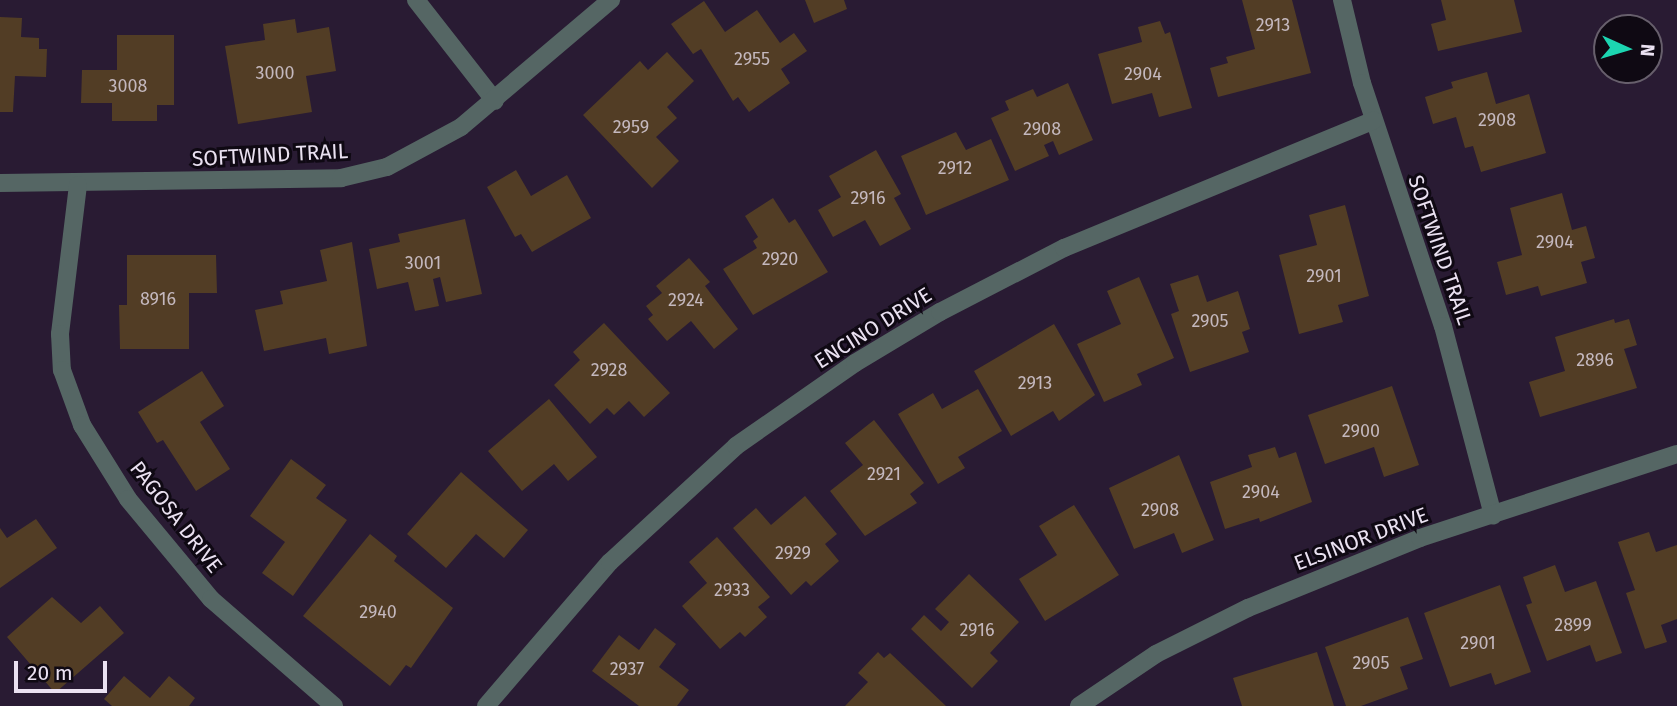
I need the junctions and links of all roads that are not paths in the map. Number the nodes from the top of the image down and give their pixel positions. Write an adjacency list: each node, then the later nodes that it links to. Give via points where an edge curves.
1 (416, 0): 4 (street)
2 (611, 0): 4 (street, SOFTWIND TRAIL)
3 (1342, 0): 5 (street, SOFTWIND TRAIL)
4 (495, 100): 7 (street, SOFTWIND TRAIL, via 461,127 387,167 341,178)
5 (1374, 120): 9 (street, SOFTWIND TRAIL, via 1443,326); 11 (street, ENCINO DRIVE, via 1064,248 940,312 855,363 736,446 610,562)
6 (0, 183): 7 (street, SOFTWIND TRAIL)
7 (78, 184): 10 (street, PAGOSA DRIVE, via 60,334 62,370 82,425 128,499 212,599)
8 (1677, 454): 9 (street, ELSINOR DRIVE)
9 (1493, 515): 12 (street, ELSINOR DRIVE, via 1420,538 1248,608 1156,654)
10 (334, 706)
11 (486, 706)
12 (1079, 706)

